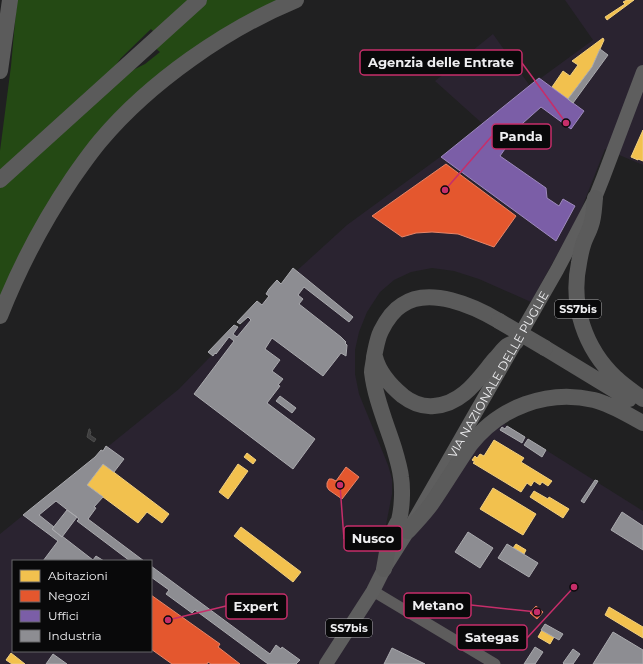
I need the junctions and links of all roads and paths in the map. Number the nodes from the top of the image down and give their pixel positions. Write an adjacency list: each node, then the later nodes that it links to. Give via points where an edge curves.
1 (5, 0): 5 (highway)
2 (10, 0): 6 (highway)
3 (199, 0): 8 (highway)
4 (296, 0): 10 (highway, via 254,20 187,62 142,98 116,123 83,163 48,217 20,270)
5 (0, 59)
6 (0, 70)
7 (643, 72): 9 (main road, VIA NAZIONALE DELLE PUGLIE / SS7bis)
8 (0, 180)
9 (595, 198): 11 (main road, VIA NAZIONALE DELLE PUGLIE / SS7bis); 14 (highway, SS7bis, via 591,224 578,265 578,308 592,347 604,364 617,379)
10 (0, 316)
11 (516, 342): 12 (highway, SS7bis, via 507,346 470,389 444,405 420,405 407,400 385,378); 18 (main road, VIA NAZIONALE DELLE PUGLIE / SS7bis)
12 (375, 356): 13 (highway, SS7bis, bridge, via 379,335 385,323 402,304 417,298 441,298 476,308); 19 (highway, SS7bis, via 372,370 376,395 397,459 402,496 399,518 390,539)
13 (622, 395): 15 (highway, SS7bis); 16 (highway, SS7bis)
14 (643, 399)
15 (643, 404)
16 (643, 409)
17 (643, 423): 18 (highway, SS7bis, via 613,407 582,397 545,398 519,407 495,420 481,433 431,505)
18 (408, 531): 19 (main road, VIA NAZIONALE DELLE PUGLIE / SS7bis)
19 (384, 569): 20 (main road, VIA NAZIONALE DELLE PUGLIE / SS7bis)
20 (373, 591): 21 (main road, VIA NAZIONALE DELLE PUGLIE / SS7bis); 22 (street)
21 (326, 664)
22 (495, 664)

